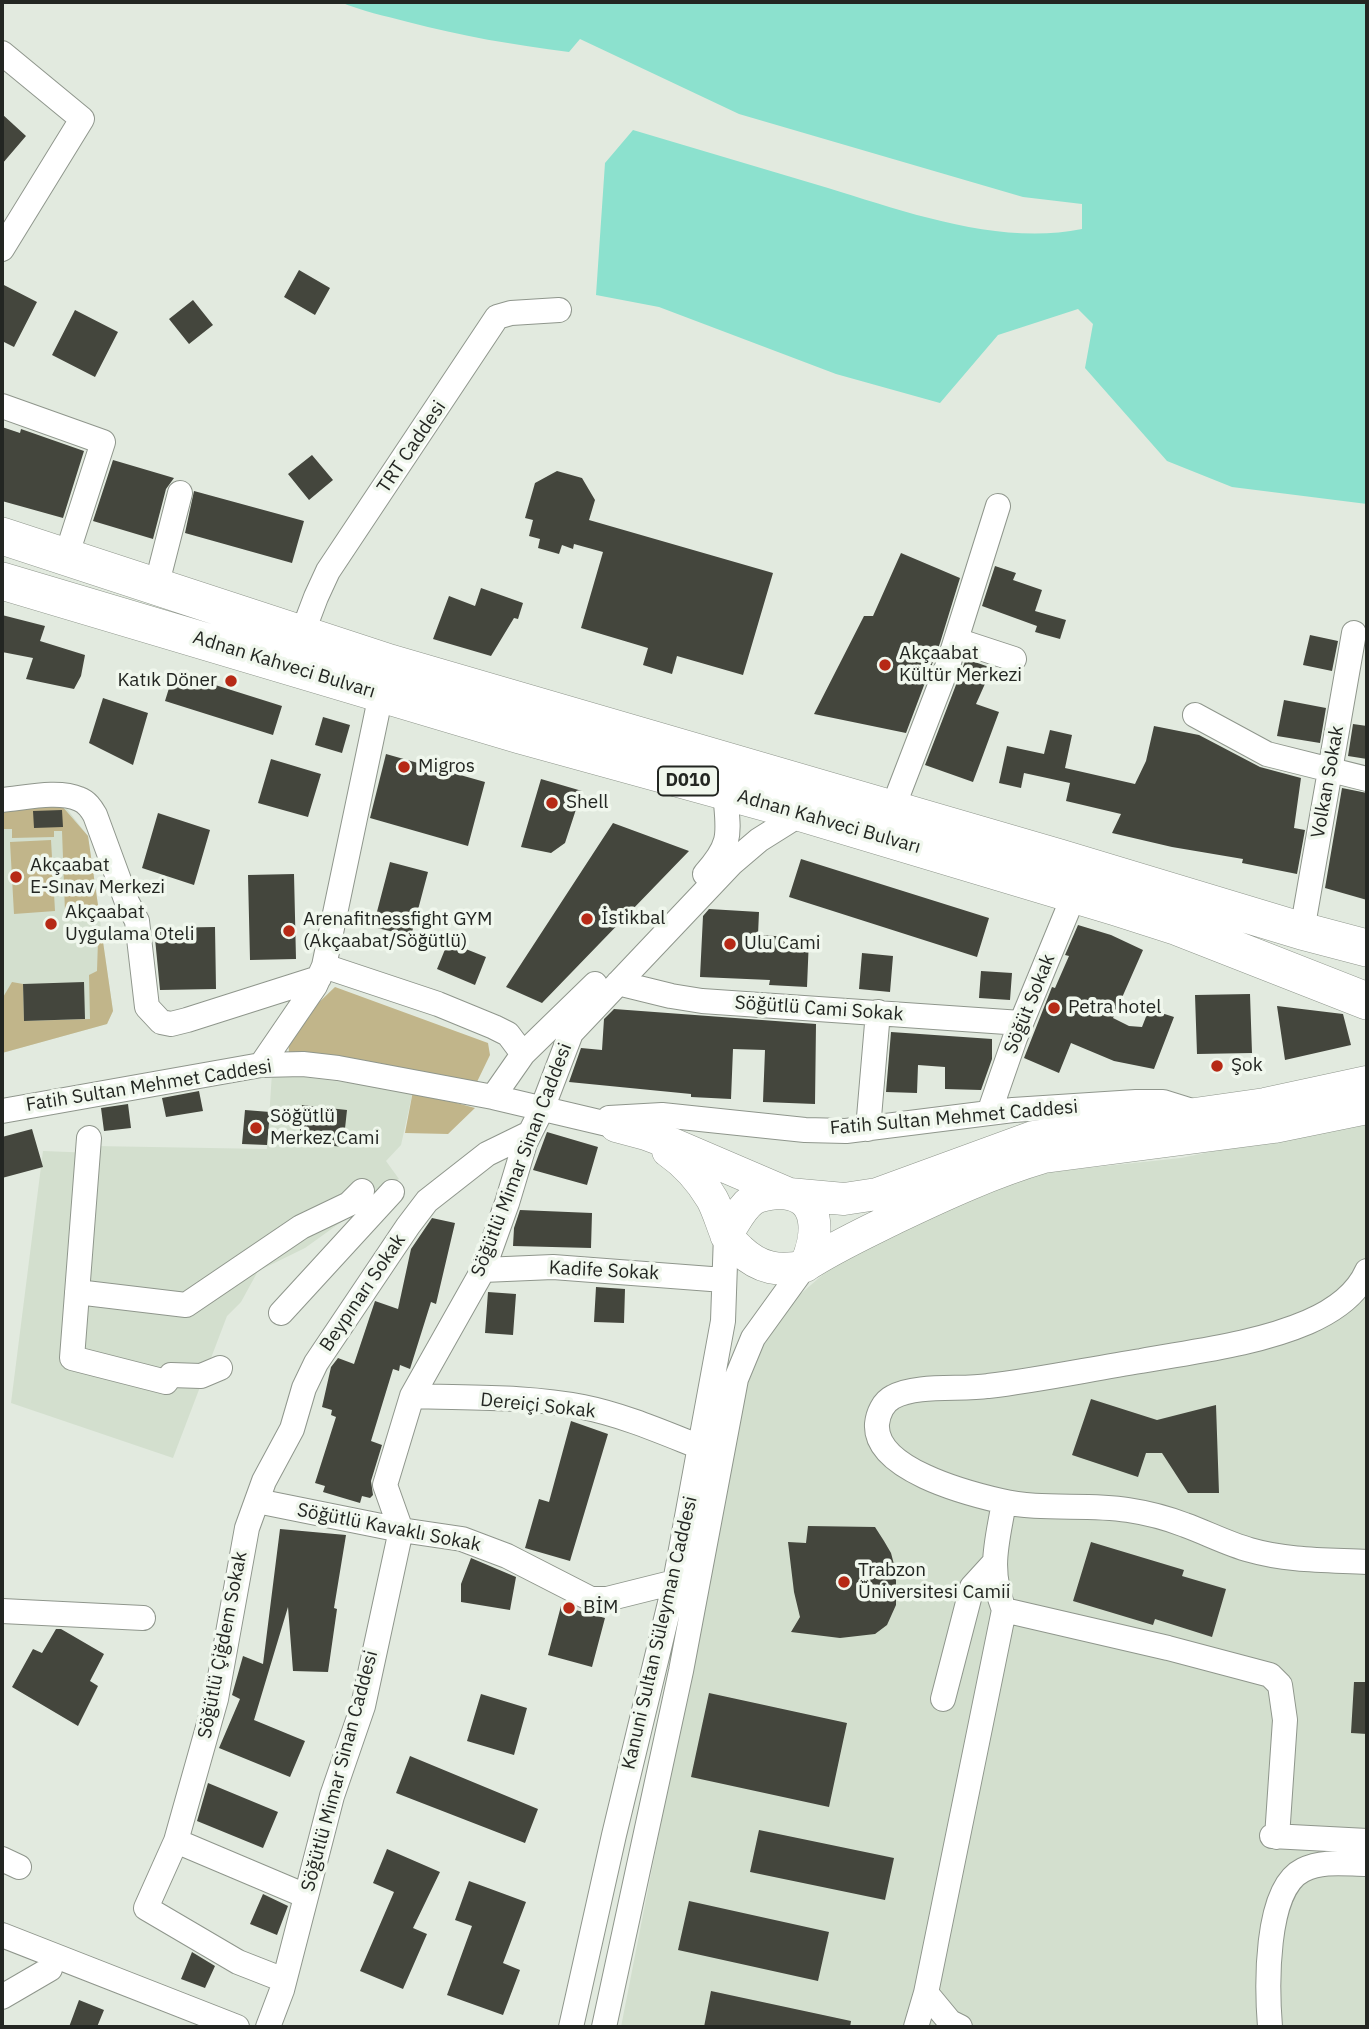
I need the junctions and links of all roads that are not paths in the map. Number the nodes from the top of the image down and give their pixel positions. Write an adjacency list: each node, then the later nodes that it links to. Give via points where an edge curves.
1 (2, 53): 2 (street, via 82,119)
2 (3, 244)
3 (559, 310): 12 (street, TRT Caddesi, via 497,317 328,571)
4 (2, 406): 8 (street, via 103,442)
5 (180, 493): 10 (street)
6 (998, 506): 13 (street)
7 (2, 536): 8 (highway, Adnan Kahveci Bulvarı / D010)
8 (66, 557): 10 (highway, Adnan Kahveci Bulvarı / D010)
9 (2, 581): 15 (highway, Adnan Kahveci Bulvarı / D010)
10 (156, 587): 12 (highway, Adnan Kahveci Bulvarı / D010)
11 (1354, 633): 17 (street, Volkan Sokak)
12 (302, 635): 21 (highway, Adnan Kahveci Bulvarı / D010)
13 (956, 640): 14 (street); 21 (street)
14 (1014, 659)
15 (381, 694): 19 (highway, Adnan Kahveci Bulvarı / D010); 26 (street)
16 (1195, 715): 17 (street, via 1267,754)
17 (1330, 769): 18 (street); 24 (street, Volkan Sokak)
18 (1367, 779)
19 (724, 791): 22 (highway, Adnan Kahveci Bulvarı / D010); 31 (street, Söğütlü Mimar Sinan Caddesi, via 726,844 720,856 637,945)
20 (2, 800): 26 (street, via 62,796 88,804 137,921 148,1007 161,1022 187,1020)
21 (892, 810): 24 (highway, Adnan Kahveci Bulvarı / D010)
22 (802, 814): 23 (highway, Adnan Kahveci Bulvarı / D010); 27 (street, Söğütlü Mimar Sinan Caddesi, via 732,863)
23 (1074, 895): 28 (highway, Adnan Kahveci Bulvarı / D010, via 1178,927); 30 (street, Söğüt Sokak)
24 (1302, 931): 25 (highway, Adnan Kahveci Bulvarı / D010)
25 (1367, 948)
26 (322, 972): 31 (street, via 438,1004 495,1027 508,1034); 32 (street)
27 (618, 983): 29 (street, Söğütlü Cami Sokak, via 702,1001); 36 (street, Söğütlü Mimar Sinan Caddesi, via 570,1034)
28 (1367, 1001)
29 (878, 1012): 30 (street, Söğütlü Cami Sokak); 42 (street)
30 (1021, 1023): 38 (street, Söğüt Sokak)
31 (523, 1054): 34 (street, Söğütlü Mimar Sinan Caddesi)
32 (261, 1065): 34 (street, Fatih Sultan Mehmet Caddesi, via 338,1068); 37 (street, Fatih Sultan Mehmet Caddesi)
33 (1367, 1082): 39 (main road, Fatih Sultan Mehmet Caddesi)
34 (493, 1097): 36 (street, Fatih Sultan Mehmet Caddesi)
35 (1367, 1108): 49 (main road, via 1274,1126 1032,1160 931,1201 829,1250)
36 (542, 1109): 40 (street, Fatih Sultan Mehmet Caddesi); 43 (street, Söğütlü Mimar Sinan Caddesi)
37 (2, 1111)
38 (989, 1113): 39 (street, Fatih Sultan Mehmet Caddesi, via 1136,1102 1163,1102); 42 (street, Fatih Sultan Mehmet Caddesi)
39 (1198, 1113): 47 (main road, Fatih Sultan Mehmet Caddesi, via 1032,1137 868,1196 844,1199)
40 (584, 1120): 41 (street, Fatih Sultan Mehmet Caddesi); 42 (street, Fatih Sultan Mehmet Caddesi, via 662,1115 805,1130)
41 (616, 1126): 47 (main road, Fatih Sultan Mehmet Caddesi, via 670,1143); 48 (main road, Fatih Sultan Mehmet Caddesi, via 688,1166 713,1201)
42 (868, 1129)
43 (530, 1133): 50 (street, Söğütlü Mimar Sinan Caddesi); 58 (street, Beypınarı Sokak, via 464,1171 427,1201 408,1226 316,1363 292,1429)
44 (89, 1138): 53 (street)
45 (362, 1191): 53 (street, via 349,1204 301,1227 186,1305)
46 (392, 1192): 54 (street)
47 (789, 1194): 48 (main road, Fatih Sultan Mehmet Caddesi, via 755,1198); 49 (main road, Fatih Sultan Mehmet Caddesi, via 802,1199 814,1217 815,1242)
48 (726, 1235): 49 (main road, Fatih Sultan Mehmet Caddesi, via 764,1267); 52 (street, Kanuni Sultan Süleyman Caddesi)
49 (806, 1266): 82 (street, Kanuni Sultan Süleyman Caddesi, via 753,1338 736,1379 681,1671)
50 (483, 1270): 52 (street, Kadife Sokak, via 553,1266); 56 (street, Söğütlü Mimar Sinan Caddesi)
51 (1367, 1271): 59 (street, via 1352,1295 1330,1311 1255,1339 988,1386 905,1392 882,1407 877,1429 880,1441 897,1459 931,1479)
52 (724, 1279): 57 (street, Kanuni Sultan Süleyman Caddesi, via 723,1321)
53 (77, 1292): 55 (street, via 72,1357 166,1382 171,1374 201,1376)
54 (281, 1313)
55 (220, 1368)
56 (412, 1396): 57 (street, Dereiçi Sokak, via 584,1407 647,1425); 60 (street, Söğütlü Mimar Sinan Caddesi, via 386,1485)
57 (700, 1447): 63 (street, Kanuni Sultan Süleyman Caddesi)
58 (257, 1502): 60 (street, Söğütlü Kavaklı Sokak); 68 (street, Söğütlü Çiğdem Sokak, via 240,1558 216,1699)
59 (1004, 1502): 61 (street, via 1126,1509 1274,1556); 62 (street)
60 (401, 1530): 63 (street, Söğütlü Kavaklı Sokak, via 481,1545 591,1599); 71 (street, Söğütlü Mimar Sinan Caddesi, via 363,1706 332,1796)
61 (1367, 1562)
62 (993, 1564): 64 (street); 67 (street, via 972,1587)
63 (675, 1582): 81 (street, Kanuni Sultan Süleyman Caddesi)
64 (1004, 1610): 69 (street, via 1270,1675 1280,1685 1285,1720 1275,1836); 76 (street)
65 (2, 1612): 66 (street)
66 (143, 1618)
67 (943, 1699)
68 (176, 1841): 71 (street); 75 (street, Söğütlü Çiğdem Sokak, via 146,1908 238,1962)
69 (1367, 1841)
70 (1367, 1864): 85 (street, via 1324,1863 1302,1870 1289,1881 1279,1903 1269,1957)
71 (306, 1896): 75 (street, Söğütlü Mimar Sinan Caddesi)
72 (2, 1936): 79 (street)
73 (2, 1950): 74 (street)
74 (50, 1969): 77 (street); 78 (street)
75 (284, 1980): 80 (street, Söğütlü Mimar Sinan Caddesi)
76 (926, 1993): 83 (street); 84 (street, via 950,2022)
77 (2, 1997)
78 (198, 2027)
79 (237, 2027)
80 (268, 2027)
81 (571, 2027)
82 (604, 2027)
83 (916, 2027)
84 (960, 2027)
85 (1270, 2027)

